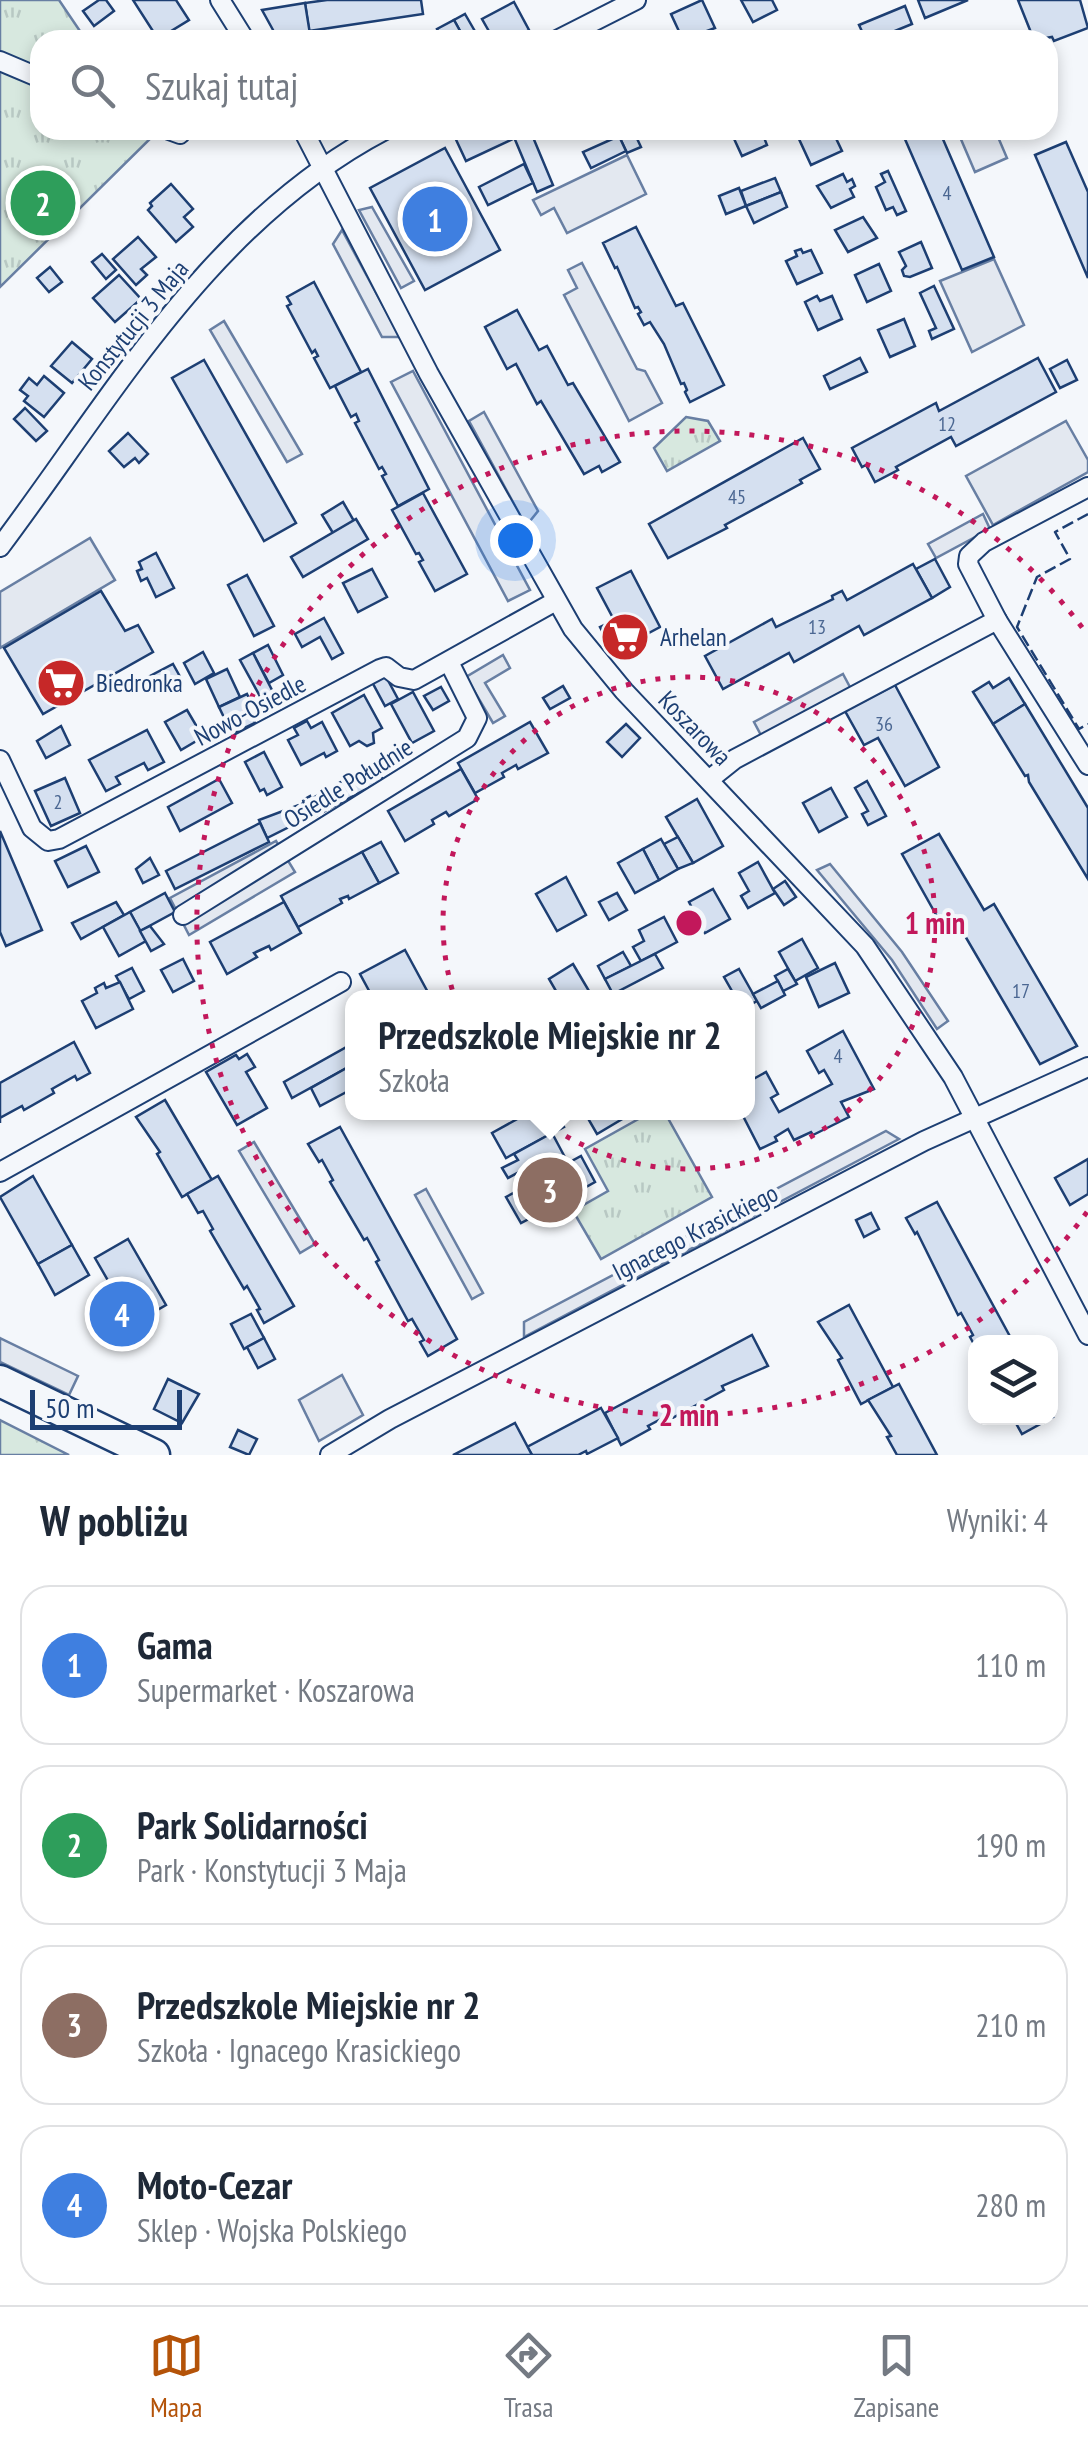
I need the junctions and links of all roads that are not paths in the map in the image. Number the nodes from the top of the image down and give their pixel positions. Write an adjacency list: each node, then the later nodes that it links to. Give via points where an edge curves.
1 (220, 0): 3 (street)
2 (636, 0): 4 (street)
3 (239, 30)
4 (578, 30)
5 (0, 61): 6 (street)
6 (30, 74)
7 (308, 140): 9 (street, Koszarowa)
8 (368, 140): 9 (street, Konstytucji 3 Maja)
9 (324, 166): 11 (street, Konstytucji 3 Maja, via 172,309); 12 (street, Koszarowa, via 429,374)
10 (1088, 487): 13 (street, via 969,556 970,573)
11 (0, 547)
12 (556, 601): 14 (street, Nowo-Osiedle); 17 (street, Koszarowa, via 599,664)
13 (996, 620): 16 (street); 17 (street, via 735,759)
14 (449, 662): 15 (street, Nowo-Osiedle, via 407,681 380,668 59,840 48,841 32,828); 18 (street, Osiedle Południe, via 477,718 467,738)
15 (0, 760)
16 (1088, 764)
17 (710, 779): 21 (street, Koszarowa, via 865,946)
18 (183, 915)
19 (341, 982): 22 (street)
20 (1088, 1066): 21 (street, Ignacego Krasickiego)
21 (974, 1118): 23 (street, Koszarowa); 26 (street, Ignacego Krasickiego)
22 (0, 1172)
23 (1088, 1335)
24 (0, 1381): 25 (main road)
25 (154, 1455)
26 (330, 1455)

